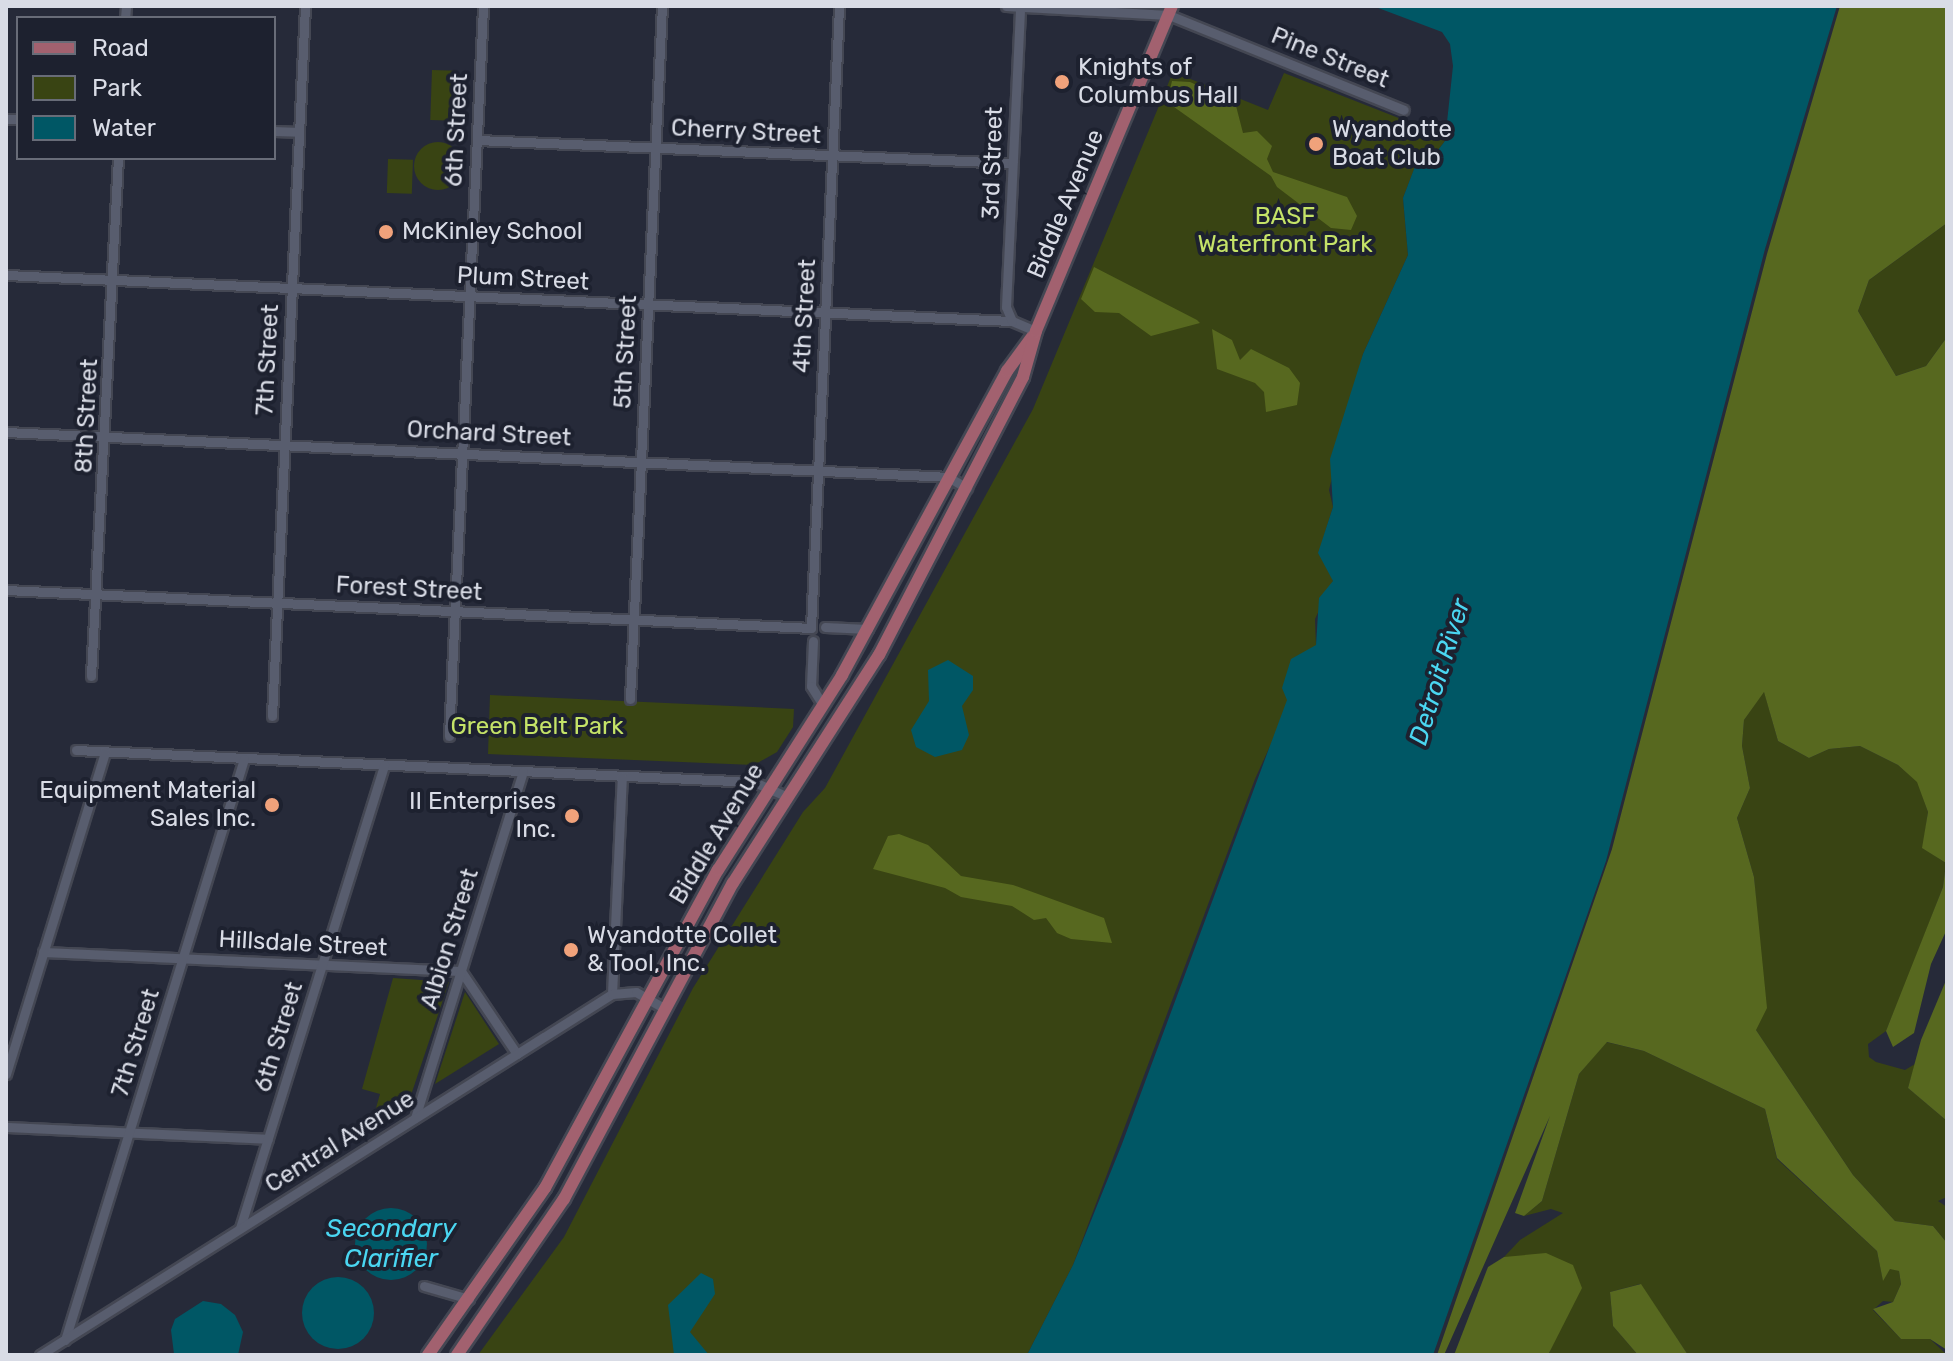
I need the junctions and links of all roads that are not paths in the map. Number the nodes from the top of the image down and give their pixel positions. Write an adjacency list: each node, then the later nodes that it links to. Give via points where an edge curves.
1 (305, 6): 10 (street, 7th Street)
2 (483, 6): 11 (street, 6th Street)
3 (662, 6): 12 (street, 5th Street)
4 (839, 6): 13 (street, 4th Street)
5 (1006, 6): 6 (street, Pine Street)
6 (1020, 6): 7 (street, Pine Street); 15 (street, 3rd Street)
7 (1170, 10): 8 (street, Pine Street); 23 (main road, Biddle Avenue)
8 (1404, 110)
9 (276, 131): 10 (street)
10 (299, 132): 18 (street, 7th Street)
11 (477, 140): 12 (street, Cherry Street); 19 (street, 6th Street)
12 (655, 148): 13 (street, Cherry Street); 20 (street, 5th Street)
13 (833, 156): 15 (street, Cherry Street); 21 (street, 4th Street)
14 (118, 160): 17 (street, 8th Street)
15 (1013, 163): 22 (street, 3rd Street, via 1006,307)
16 (6, 275): 17 (street, Plum Street)
17 (113, 280): 18 (street, Plum Street); 25 (street, 8th Street)
18 (291, 289): 19 (street, Plum Street); 26 (street, 7th Street)
19 (470, 297): 20 (street, Plum Street); 27 (street, 6th Street)
20 (648, 305): 21 (street, Plum Street); 28 (street, 5th Street)
21 (825, 313): 22 (street, Plum Street); 29 (street, 4th Street)
22 (1012, 321): 23 (street, Plum Street)
23 (1036, 331): 30 (main road, Biddle Avenue, via 1007,371); 31 (main road, Biddle Avenue, via 1023,377)
24 (6, 432): 25 (street, Orchard Street)
25 (106, 437): 26 (street, Orchard Street); 33 (street, 8th Street)
26 (284, 446): 27 (street, Orchard Street); 34 (street, 7th Street)
27 (463, 452): 28 (street, Orchard Street); 35 (street, 6th Street)
28 (640, 462): 29 (street, Orchard Street); 36 (street, 5th Street)
29 (819, 470): 30 (street, Orchard Street); 38 (street, 4th Street)
30 (948, 477): 31 (street, Orchard Street); 39 (main road, Biddle Avenue)
31 (967, 488): 53 (main road, Biddle Avenue, via 879,655)
32 (6, 590): 33 (street, Forest Street)
33 (98, 595): 34 (street, Forest Street); 41 (street, 8th Street)
34 (277, 603): 35 (street, Forest Street); 44 (street, 7th Street)
35 (455, 612): 36 (street, Forest Street); 45 (street, 6th Street)
36 (634, 619): 38 (street, Forest Street); 42 (street, 5th Street)
37 (825, 627): 39 (street)
38 (811, 628)
39 (868, 629): 43 (main road, Biddle Avenue)
40 (813, 641): 43 (street, via 811,686)
41 (91, 676)
42 (630, 699)
43 (823, 705): 52 (main road, Biddle Avenue)
44 (272, 716)
45 (449, 736)
46 (76, 750): 47 (street)
47 (105, 753): 48 (street); 54 (street)
48 (244, 759): 49 (street); 55 (street, 7th Street)
49 (384, 765): 50 (street); 56 (street, 6th Street)
50 (523, 771): 51 (street); 57 (street, Albion Street)
51 (622, 776): 52 (street); 58 (street)
52 (770, 786): 53 (street); 59 (main road, Biddle Avenue)
53 (787, 797): 60 (main road, Biddle Avenue, via 733,883)
54 (43, 952): 55 (street, Hillsdale Street); 62 (street)
55 (183, 958): 56 (street, Hillsdale Street); 65 (street, 7th Street)
56 (322, 965): 57 (street, Hillsdale Street); 66 (street, 6th Street)
57 (461, 971): 61 (street); 63 (street, Albion Street)
58 (612, 994): 59 (street, via 624,990); 61 (street, Central Avenue)
59 (648, 997): 60 (street); 67 (main road, Biddle Avenue)
60 (666, 1009): 68 (main road, Biddle Avenue)
61 (517, 1054): 63 (street, Central Avenue)
62 (6, 1074)
63 (415, 1118): 69 (street, Central Avenue)
64 (6, 1127): 65 (street)
65 (129, 1132): 66 (street); 72 (street, 7th Street)
66 (268, 1139): 69 (street, 6th Street)
67 (545, 1188): 68 (main road); 71 (main road, Biddle Avenue)
68 (564, 1199): 75 (main road, Biddle Avenue)
69 (240, 1229): 72 (street, Central Avenue)
70 (424, 1286): 71 (street)
71 (469, 1299): 74 (main road, Biddle Avenue)
72 (65, 1340): 73 (street, Central Avenue)
73 (40, 1355)
74 (428, 1355)
75 (457, 1355)

